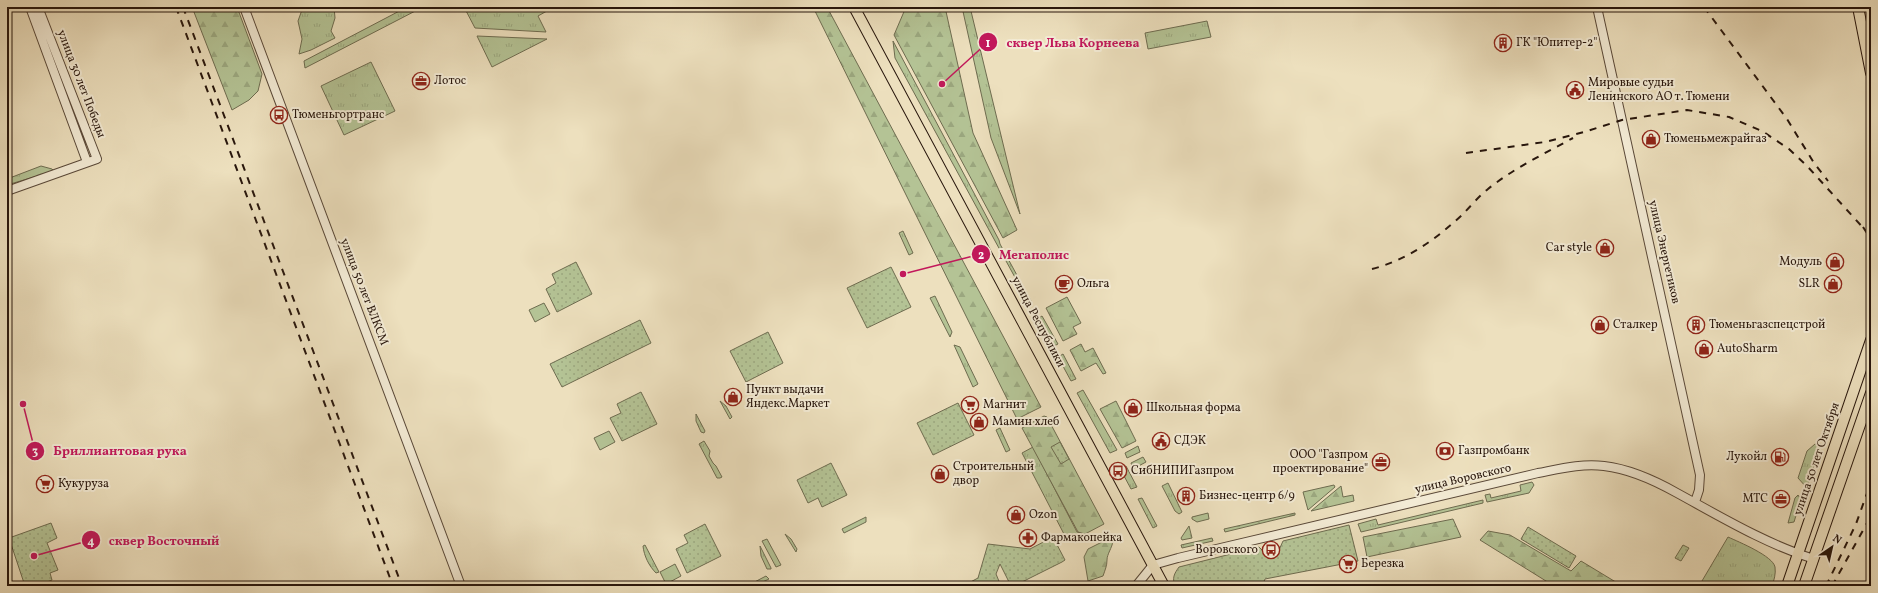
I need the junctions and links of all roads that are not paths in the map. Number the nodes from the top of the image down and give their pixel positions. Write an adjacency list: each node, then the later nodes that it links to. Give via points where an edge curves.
1 (30, 7): 8 (street, улица 30 лет Победы)
2 (38, 7): 8 (street, улица 30 лет Победы, via 97,159)
3 (244, 7): 18 (street, улица 50 лет ВЛКСМ)
4 (854, 7): 15 (main road, улица Республики)
5 (1597, 7): 12 (street, улица Энергетиков, via 1700,475)
6 (1858, 7): 7 (main road)
7 (1871, 73)
8 (87, 162): 9 (street, улица 30 лет Победы)
9 (7, 190)
10 (1871, 340): 13 (main road, улица 50 лет Октября)
11 (1871, 392): 14 (main road)
12 (1695, 502): 13 (street, улица Воровского); 15 (street, улица Воровского, via 1649,478 1624,469 1583,466 1538,473)
13 (1798, 554): 14 (street, улица Воровского); 21 (main road, улица 50 лет Октября)
14 (1814, 558): 22 (main road)
15 (1153, 565): 19 (street); 20 (main road, улица Республики)
16 (7, 581): 17 (street)
17 (9, 586)
18 (460, 586)
19 (1136, 586)
20 (1164, 586)
21 (1787, 586)
22 (1804, 586)

